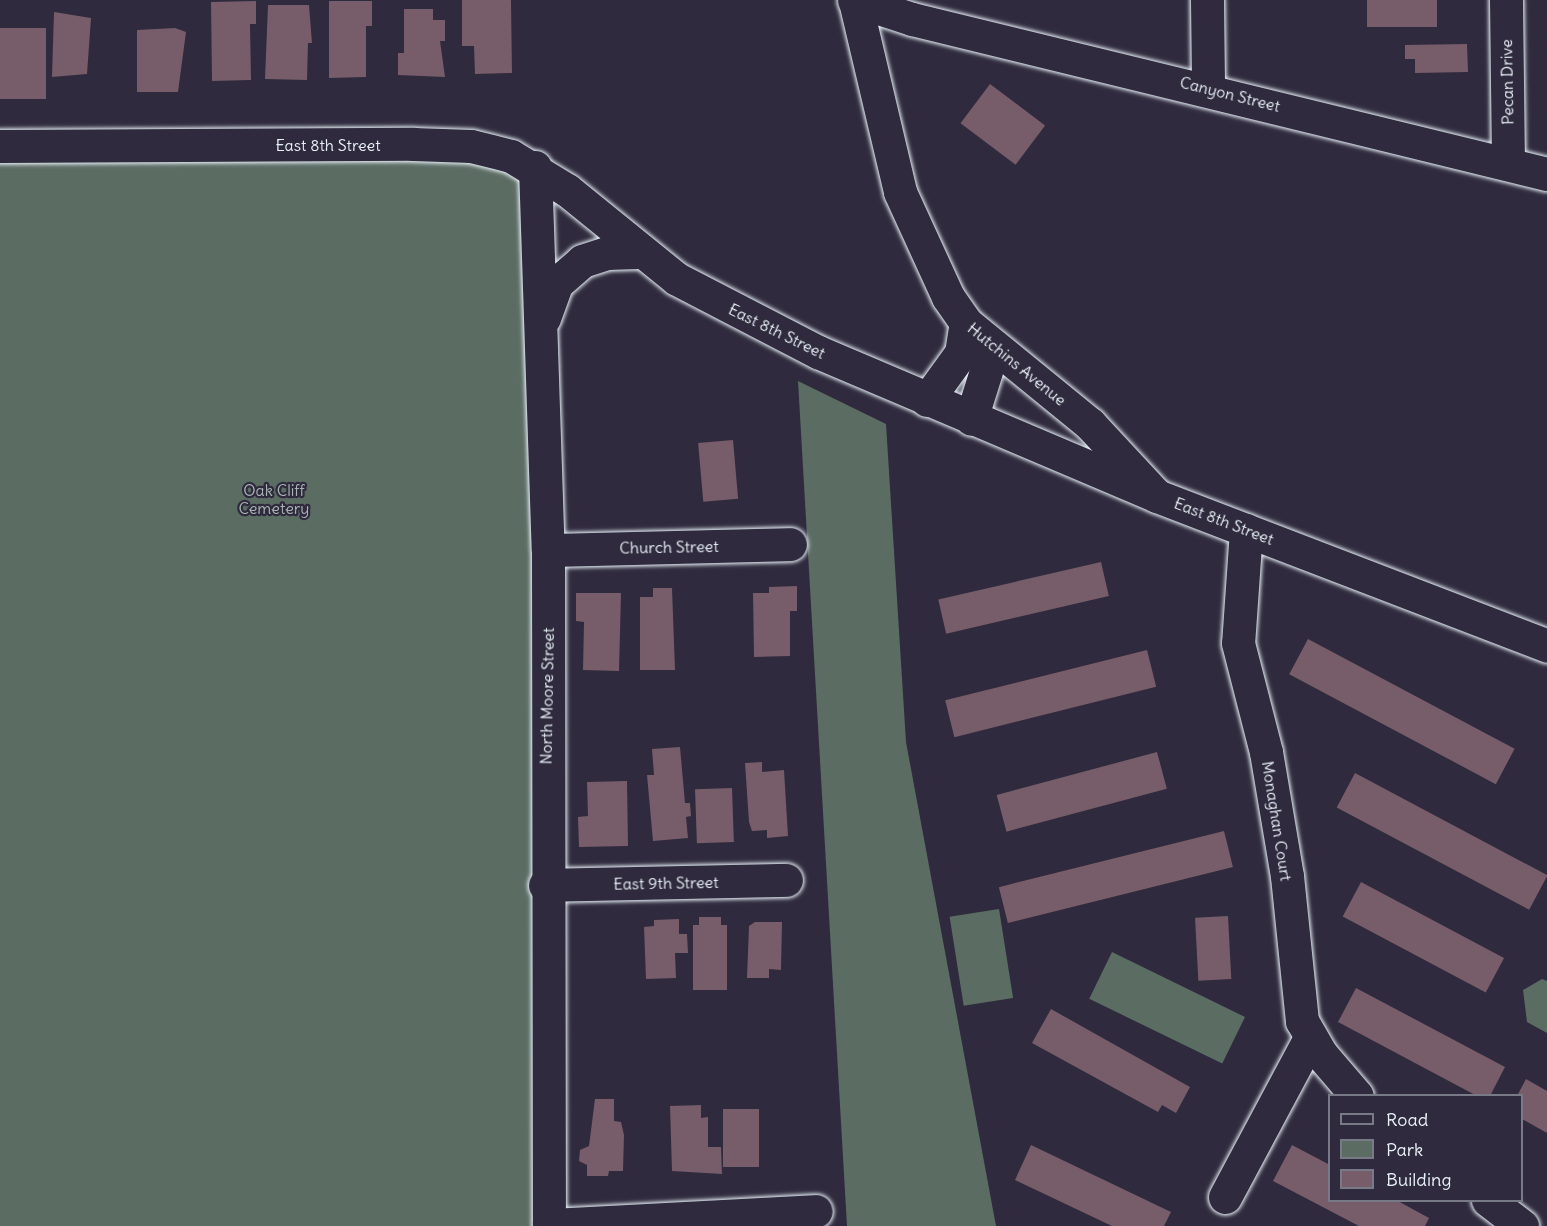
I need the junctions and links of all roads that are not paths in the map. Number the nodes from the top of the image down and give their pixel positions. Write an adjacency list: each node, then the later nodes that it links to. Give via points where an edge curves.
1 (1207, 0): 5 (street)
2 (1506, 0): 7 (street, Pecan Drive)
3 (855, 1): 4 (street, Hutchins Avenue); 11 (street, Hutchins Avenue, via 900,192 923,249)
4 (912, 9): 5 (street, Canyon Street)
5 (1208, 88): 7 (street, Canyon Street)
6 (0, 146): 8 (street, East 8th Street, via 471,146)
7 (1508, 164): 9 (street, Canyon Street)
8 (535, 167): 10 (street, East 8th Street); 12 (street, North Moore Street)
9 (1547, 174)
10 (638, 252): 12 (street, via 607,253 582,261 557,283); 13 (street, East 8th Street, via 727,307)
11 (966, 323): 13 (street, via 962,353); 14 (street, via 984,350 986,371); 15 (street, Hutchins Avenue, via 1090,424)
12 (541, 326): 18 (street, North Moore Street)
13 (927, 400): 14 (street, East 8th Street)
14 (970, 419): 15 (street, East 8th Street)
15 (1156, 496): 16 (street, East 8th Street)
16 (1246, 530): 19 (street, East 8th Street); 22 (street, Monaghan Court, via 1238,643 1266,752 1287,876 1302,1021)
17 (790, 544): 18 (street, Church Street)
18 (549, 550): 21 (street, North Moore Street)
19 (1547, 646)
20 (786, 880): 21 (street, East 9th Street)
21 (545, 885): 27 (street, North Moore Street)
22 (1310, 1038): 23 (street, Monaghan Court); 24 (street)
23 (1356, 1094)
24 (1225, 1197)
25 (1491, 1202): 28 (street)
26 (816, 1211): 27 (street)
27 (549, 1225)
28 (1522, 1226)

